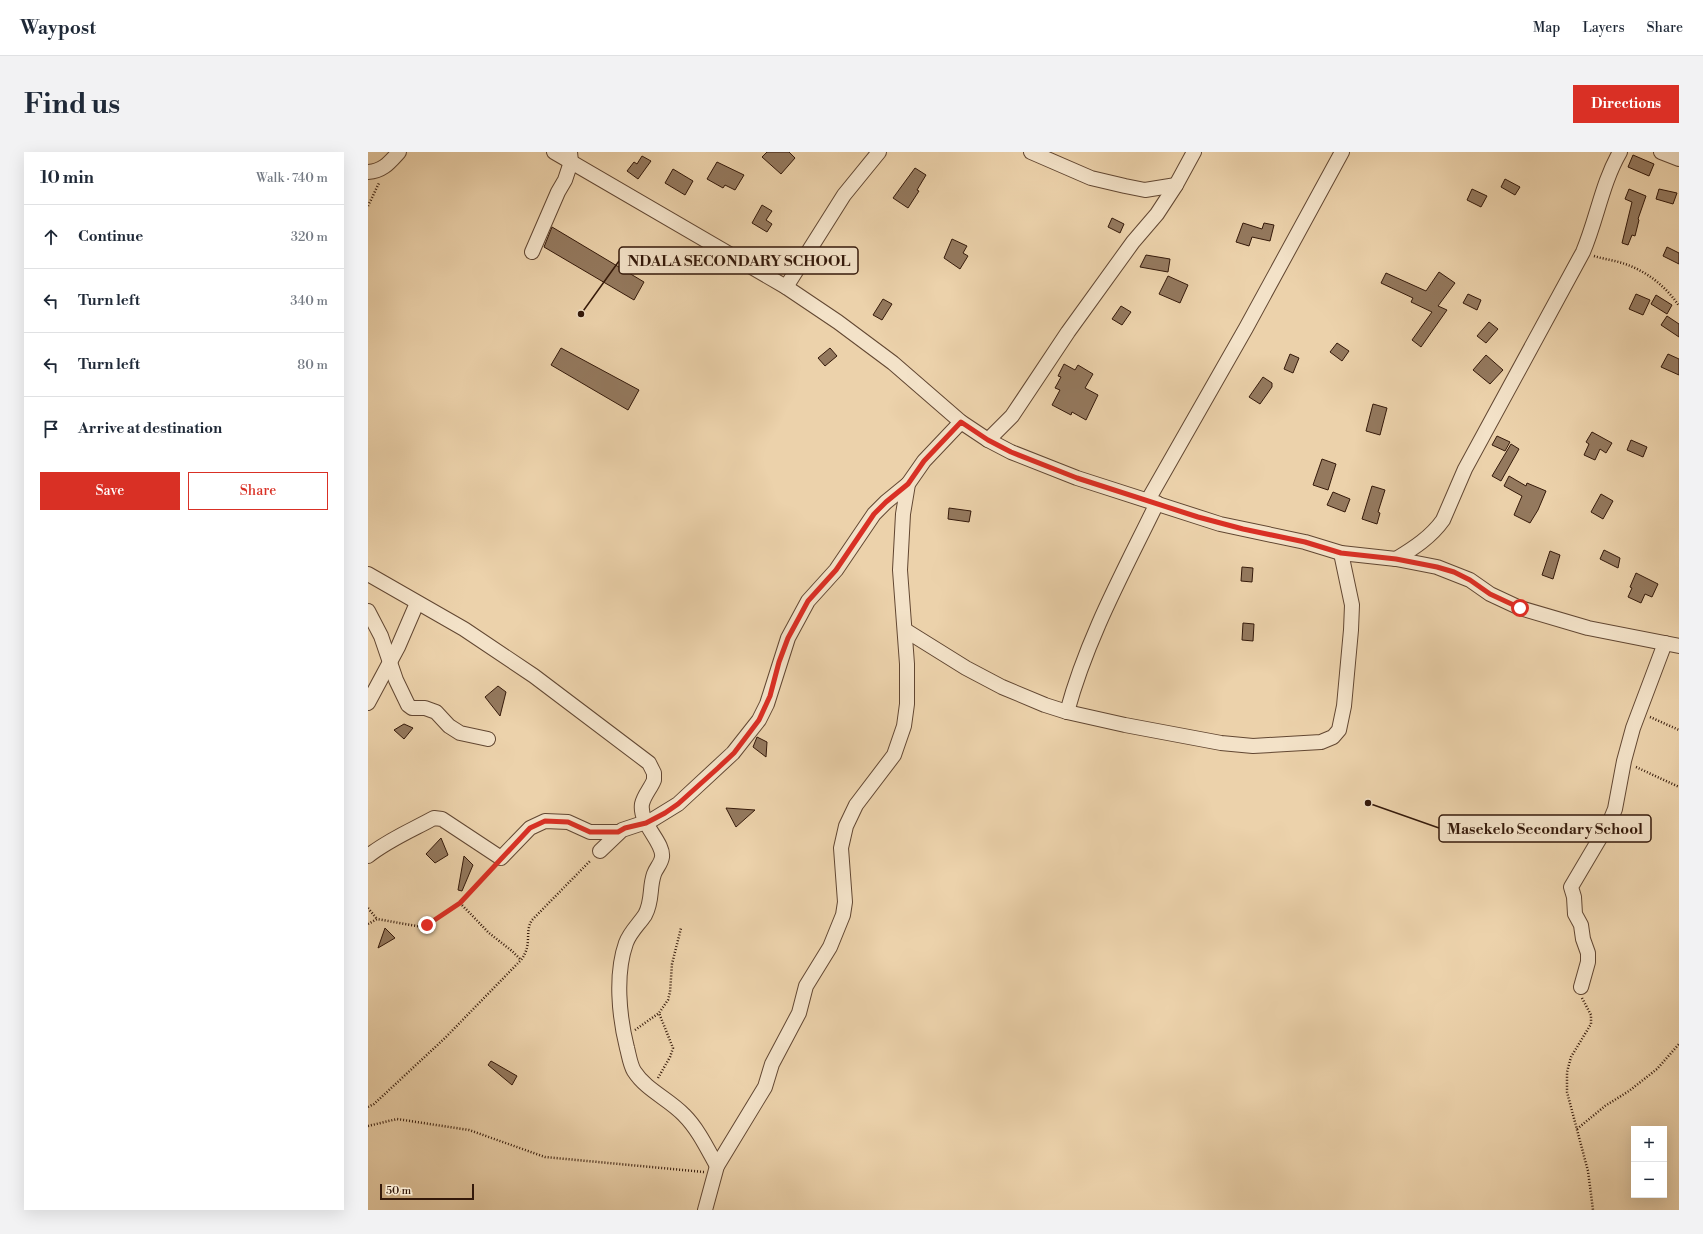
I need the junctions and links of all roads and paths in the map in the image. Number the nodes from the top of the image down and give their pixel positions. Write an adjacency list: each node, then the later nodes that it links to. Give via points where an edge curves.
1 (399, 152): 11 (street, via 381,169)
2 (554, 152): 9 (street)
3 (879, 152): 15 (street, via 844,195)
4 (1031, 152): 12 (street, via 1091,178 1125,186 1145,190)
5 (1194, 152): 12 (street)
6 (1342, 152): 20 (street, via 1201,405)
7 (1620, 152): 14 (street, via 1611,168 1592,231)
8 (1661, 152): 10 (street)
9 (571, 157): 13 (street, via 565,180); 15 (street, via 649,208)
10 (1679, 159)
11 (368, 172)
12 (1176, 185): 18 (street, via 1068,332 1012,416)
13 (532, 252)
14 (1582, 252): 16 (path, via 1623,263 1653,278); 22 (street, via 1465,469 1443,520 1418,545)
15 (786, 287): 17 (street, via 893,363)
16 (1679, 306)
17 (961, 422): 18 (street); 19 (street, via 924,461)
18 (988, 440): 20 (street, via 1044,466)
19 (908, 484): 26 (street, via 900,544); 37 (street, via 874,514 840,565 808,601 788,638 767,704 749,734 723,763 678,804)
20 (1152, 501): 21 (street, via 1220,524 1305,542); 31 (street, via 1082,662)
21 (1341, 553): 22 (street); 31 (street, via 1352,605 1351,630 1340,730 1330,738 1321,742 1253,746 1221,743)
22 (1396, 559): 27 (street, via 1454,572 1504,601 1547,616 1588,628)
23 (368, 574): 24 (street)
24 (417, 603): 29 (street); 37 (street, via 464,629 534,676 649,763 654,780 642,804)
25 (368, 611): 29 (street, via 381,636)
26 (905, 630): 31 (street, via 1002,687); 56 (street, via 907,704 904,726 894,755 856,805 846,826 841,848 845,902 841,922 830,947 806,986 799,1013 772,1064 764,1087)
27 (1665, 643): 28 (street); 32 (street)
28 (1679, 646)
29 (390, 664): 30 (street); 34 (street, via 410,706 432,710 460,733)
30 (368, 703)
31 (1067, 712)
32 (1639, 712): 33 (path); 35 (street)
33 (1679, 730)
34 (488, 739)
35 (1624, 761): 36 (path); 48 (street, via 1610,821 1571,887 1575,914 1581,925 1588,953)
36 (1679, 787)
37 (646, 823): 38 (street); 50 (street, via 660,848 662,857 654,874 650,902 628,939 623,958 620,1010)
38 (618, 832): 39 (street); 41 (street, via 590,832 568,822 545,821 530,828)
39 (600, 851): 47 (path, via 532,920 527,951)
40 (368, 856): 41 (street, via 382,845 434,818 442,819)
41 (501, 858): 42 (path)
42 (460, 903): 44 (path, via 422,926); 47 (path, via 489,933)
43 (368, 908): 44 (path)
44 (377, 919): 45 (path)
45 (368, 924)
46 (681, 928): 49 (path, via 672,964 668,1000)
47 (521, 960): 53 (path, via 406,1076)
48 (1581, 987): 55 (path, via 1583,1001 1591,1015 1591,1024 1571,1057 1567,1072 1567,1092)
49 (659, 1013): 50 (path); 52 (path, via 673,1048)
50 (624, 1036): 52 (street, via 633,1070)
51 (1679, 1044): 55 (path, via 1657,1069)
52 (652, 1089): 56 (street, via 696,1128)
53 (368, 1107)
54 (368, 1126): 56 (path, via 397,1119 469,1130 545,1157)
55 (1576, 1130): 58 (path, via 1588,1170)
56 (716, 1170): 57 (street)
57 (705, 1210)
58 (1593, 1210)

